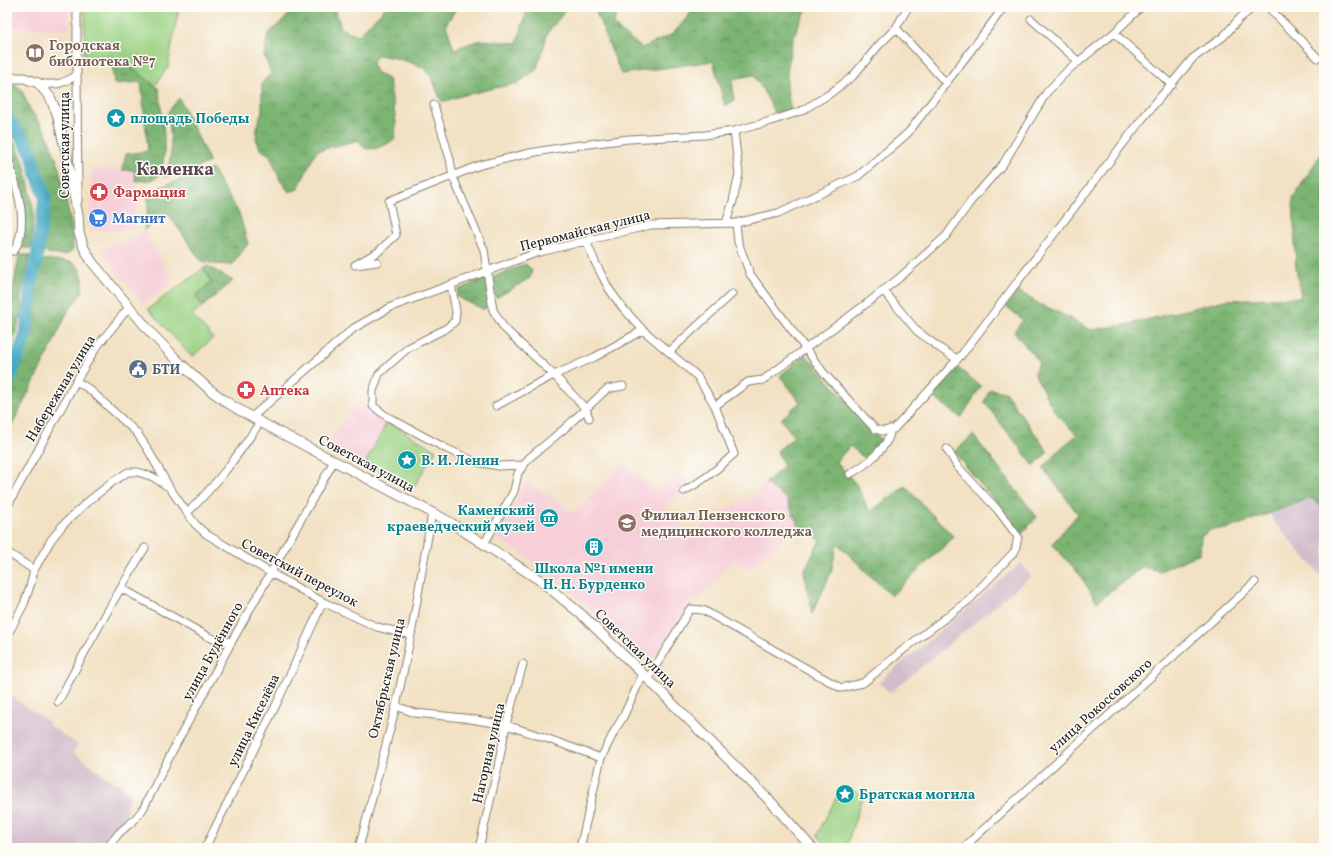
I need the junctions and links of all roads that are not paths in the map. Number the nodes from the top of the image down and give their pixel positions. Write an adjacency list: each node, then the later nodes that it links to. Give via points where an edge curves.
1 (78, 7): 12 (street, Советская улица)
2 (908, 7): 8 (street)
3 (1004, 7): 15 (street, Первомайская улица)
4 (1141, 7): 9 (street)
5 (1254, 7): 16 (street, via 1223,37 1193,58)
6 (1268, 7): 10 (street)
7 (1031, 19): 11 (street)
8 (896, 28): 15 (street); 18 (street, via 853,76 828,95 801,110)
9 (1114, 33): 11 (street); 16 (street)
10 (1318, 58)
11 (1079, 62): 29 (street, via 1047,92 1003,164 971,201 946,236)
12 (77, 75): 14 (street, Советская улица, via 65,82 50,85); 21 (street, Советская улица)
13 (8, 78): 14 (main road, via 24,78)
14 (38, 83): 21 (main road, Советская улица, via 50,97 58,114)
15 (946, 83): 23 (street, Первомайская улица, via 908,133 858,176 778,213)
16 (1172, 85): 35 (street, via 1142,119)
17 (434, 105): 20 (street)
18 (734, 131): 20 (street, via 565,147 480,165); 22 (street, via 739,174)
19 (9, 161): 25 (street, via 19,198 22,225 20,238)
20 (453, 177): 26 (street, via 389,202 396,235 378,252 355,265); 27 (street, via 484,250)
21 (78, 215): 31 (main road, Советская улица, via 79,233 84,248 92,262)
22 (726, 223): 23 (street, Первомайская улица); 24 (street, Первомайская улица, via 651,225)
23 (736, 223): 33 (street, via 738,242 750,274)
24 (586, 241): 27 (street, Первомайская улица, via 536,253); 32 (street, via 609,289)
25 (10, 251)
26 (377, 262)
27 (487, 272): 28 (street, Первомайская улица); 36 (street, via 493,310 504,328)
28 (451, 285): 43 (street, Первомайская улица, via 391,307 354,328); 47 (street, via 456,311 455,321 447,328 408,348 379,374 372,391 373,406 386,416 476,462 499,466)
29 (883, 290): 33 (street); 35 (street, via 917,331)
30 (732, 294): 34 (street)
31 (129, 307): 37 (street, Набережная улица, via 96,348); 43 (main road, Советская улица, via 183,366 210,390)
32 (643, 330): 34 (street); 36 (street, via 595,357)
33 (805, 348): 40 (street, via 763,380 748,382); 44 (street, via 823,372 875,429)
34 (669, 352): 40 (street, via 697,376)
35 (957, 359): 44 (street, via 894,428)
36 (554, 375): 39 (street); 41 (street)
37 (76, 381): 49 (street, Советский переулок, via 89,389 137,433); 51 (street, Набережная улица)
38 (623, 386): 41 (street, via 607,389)
39 (496, 406)
40 (715, 406): 50 (street, via 734,454 724,464)
41 (586, 409): 42 (street); 47 (street)
42 (590, 418)
43 (256, 420): 46 (main road, Советская улица); 52 (street, via 232,464)
44 (890, 429): 48 (street, via 891,434 879,451 864,466)
45 (947, 449): 66 (street, via 957,466 997,509 1018,537 1015,551 969,600 863,684 841,688 703,610 690,609)
46 (334, 461): 53 (main road, Советская улица); 58 (street, улица Будённого)
47 (524, 465): 54 (street, via 518,473 514,491)
48 (850, 474)
49 (169, 487): 52 (street, Советский переулок); 57 (street, via 153,477 128,472 86,503 63,525)
50 (684, 491)
51 (7, 506)
52 (187, 513): 58 (street, Советский переулок, via 206,534)
53 (432, 513): 54 (main road, Советская улица); 62 (street, Октябрьская улица)
54 (484, 544): 66 (main road, Советская улица, via 541,581 582,615)
55 (146, 548): 60 (street)
56 (7, 552): 57 (street)
57 (34, 570): 63 (street, via 24,604)
58 (271, 573): 61 (street, Советский переулок); 64 (street, улица Будённого)
59 (1255, 582): 77 (street, улица Рокоссовского)
60 (121, 588): 64 (street, via 209,637 222,642); 67 (street)
61 (323, 602): 62 (street, Советский переулок, via 377,626); 72 (street, улица Киселёва, via 277,703)
62 (411, 635): 68 (street, Октябрьская улица)
63 (7, 636)
64 (232, 641): 71 (street, улица Будённого, via 143,809)
65 (523, 664): 69 (street, Нагорная улица)
66 (645, 676): 70 (street); 76 (main road, Советская улица, via 773,804)
67 (58, 702)
68 (396, 706): 69 (street, via 415,713); 73 (street, Октябрьская улица)
69 (506, 726): 70 (street); 74 (street, Нагорная улица)
70 (601, 758): 75 (street)
71 (107, 848)
72 (205, 848)
73 (359, 848)
74 (479, 848)
75 (580, 848)
76 (812, 848)
77 (962, 848)

